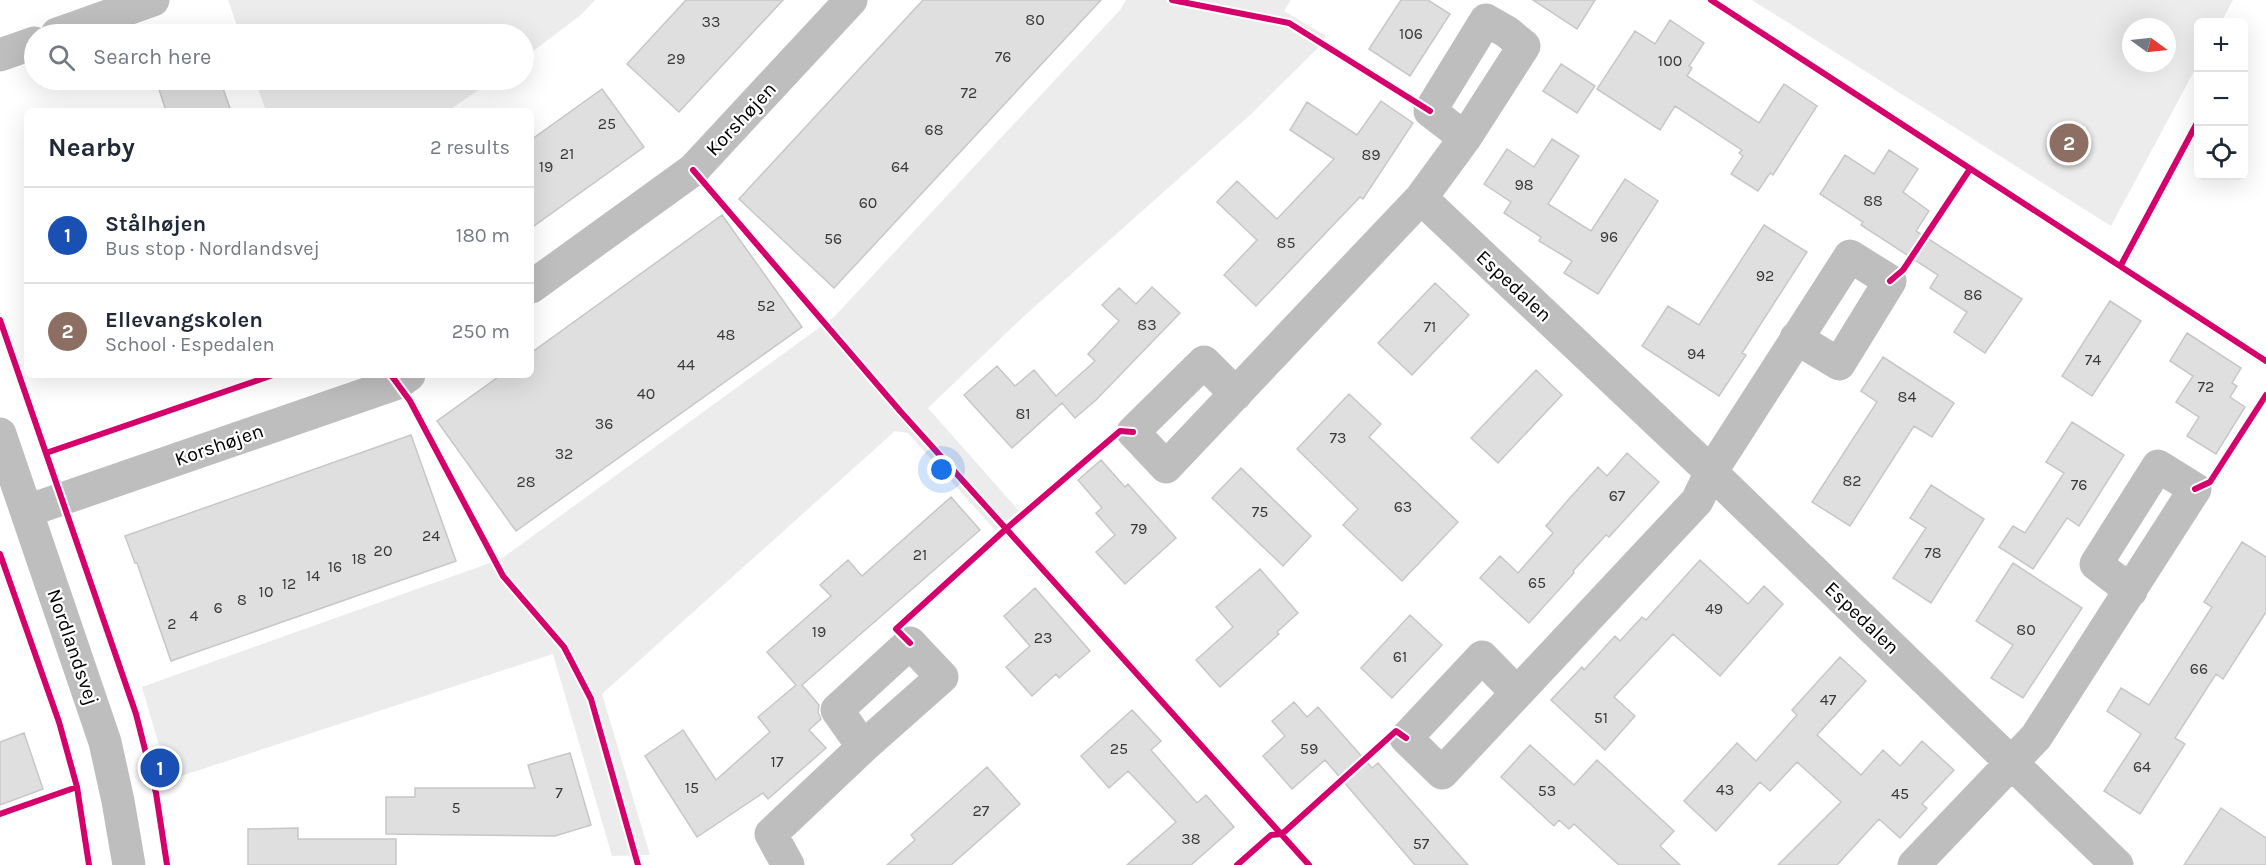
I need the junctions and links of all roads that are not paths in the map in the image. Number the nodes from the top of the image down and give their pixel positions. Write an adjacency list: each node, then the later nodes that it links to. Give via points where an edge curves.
1 (153, 0): 3 (street)
2 (851, 0): 8 (street, Korshøjen, via 693,170)
3 (85, 24)
4 (24, 47): 5 (street)
5 (0, 55)
6 (1465, 138): 7 (street)
7 (1421, 198): 11 (street); 13 (street, Espedalen)
8 (534, 285)
9 (1796, 338): 13 (street)
10 (404, 378): 14 (street, Korshøjen)
11 (1236, 394)
12 (0, 434): 14 (street, Nordlandsvej)
13 (1711, 472): 16 (street, via 1696,501); 18 (street, Espedalen)
14 (27, 511): 19 (street, Nordlandsvej, via 105,742)
15 (2131, 591): 18 (street, via 2036,737)
16 (1517, 693)
17 (863, 747): 20 (street, via 771,834)
18 (2012, 763): 21 (street); 22 (street, Espedalen)
19 (129, 865)
20 (789, 865)
21 (1914, 865)
22 (2117, 865)

